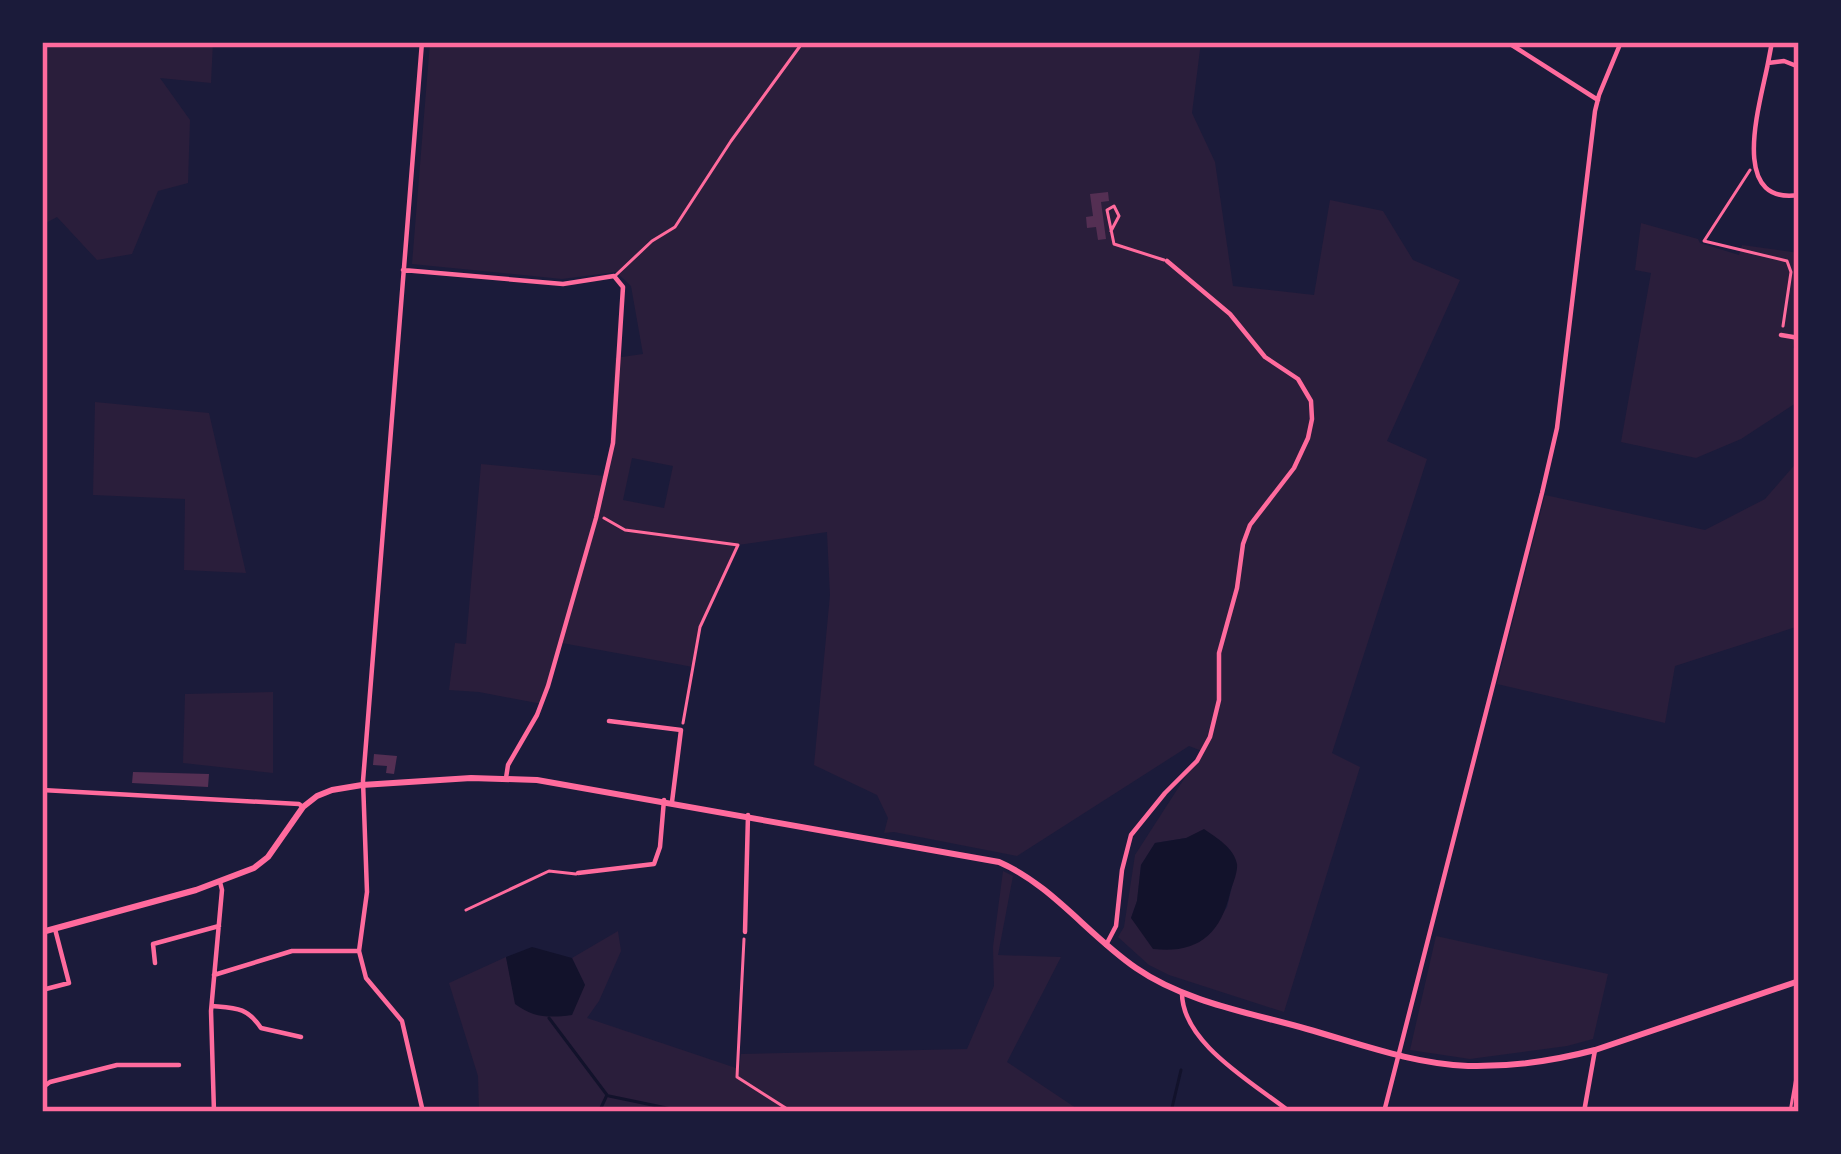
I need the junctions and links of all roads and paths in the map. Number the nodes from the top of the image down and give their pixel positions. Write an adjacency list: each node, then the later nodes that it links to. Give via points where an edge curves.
1 (422, 42): 13 (street)
2 (803, 42): 14 (lane, via 675,227)
3 (1507, 42): 8 (street)
4 (1622, 42): 8 (street)
5 (1772, 42): 6 (street)
6 (1768, 63): 7 (street); 9 (street)
7 (1799, 67)
8 (1598, 100): 43 (street, via 1557,428)
9 (1754, 164): 10 (street, via 1766,188); 15 (path, via 1704,241 1787,260)
10 (1799, 195)
11 (1111, 231): 12 (lane, via 1114,244)
12 (1167, 261): 33 (street, via 1298,379 1312,418 1294,468 1244,544 1210,737 1131,835)
13 (403, 270): 14 (street, via 563,284); 21 (street)
14 (614, 276): 17 (street, via 623,287 613,443)
15 (1781, 335): 16 (street)
16 (1799, 338)
17 (596, 518): 19 (path, via 626,530 738,545 700,627); 20 (street, via 548,686)
18 (609, 721): 19 (street)
19 (681, 730): 23 (street)
20 (506, 778): 21 (main road); 23 (main road)
21 (362, 785): 24 (main road); 34 (street, via 367,892)
22 (42, 790): 24 (street)
23 (668, 801): 25 (main road); 26 (street, via 654,864)
24 (303, 807): 27 (main road, via 268,857)
25 (748, 815): 32 (street); 33 (main road, via 999,862 1036,882)
26 (578, 873): 28 (lane, via 549,871)
27 (220, 882): 29 (street); 30 (main road)
28 (466, 910)
29 (219, 926): 35 (street, via 153,944); 36 (street)
30 (55, 929): 31 (main road); 38 (street, via 69,983)
31 (42, 932)
32 (745, 932): 49 (path, via 737,1077)
33 (1106, 945): 39 (main road)
34 (359, 951): 36 (street, via 292,951); 48 (street, via 366,978 403,1021)
35 (155, 963)
36 (214, 975): 40 (street)
37 (1799, 981): 42 (main road)
38 (42, 990)
39 (1182, 992): 43 (main road); 50 (street, via 1202,1041)
40 (212, 1006): 41 (street); 47 (street)
41 (301, 1037)
42 (1595, 1050): 43 (main road, via 1497,1066); 52 (street)
43 (1398, 1055): 51 (street)
44 (1799, 1060): 53 (path)
45 (178, 1065): 46 (street, via 117,1065)
46 (42, 1088)
47 (214, 1112)
48 (423, 1112)
49 (792, 1112)
50 (1290, 1112)
51 (1384, 1112)
52 (1583, 1112)
53 (1790, 1112)

